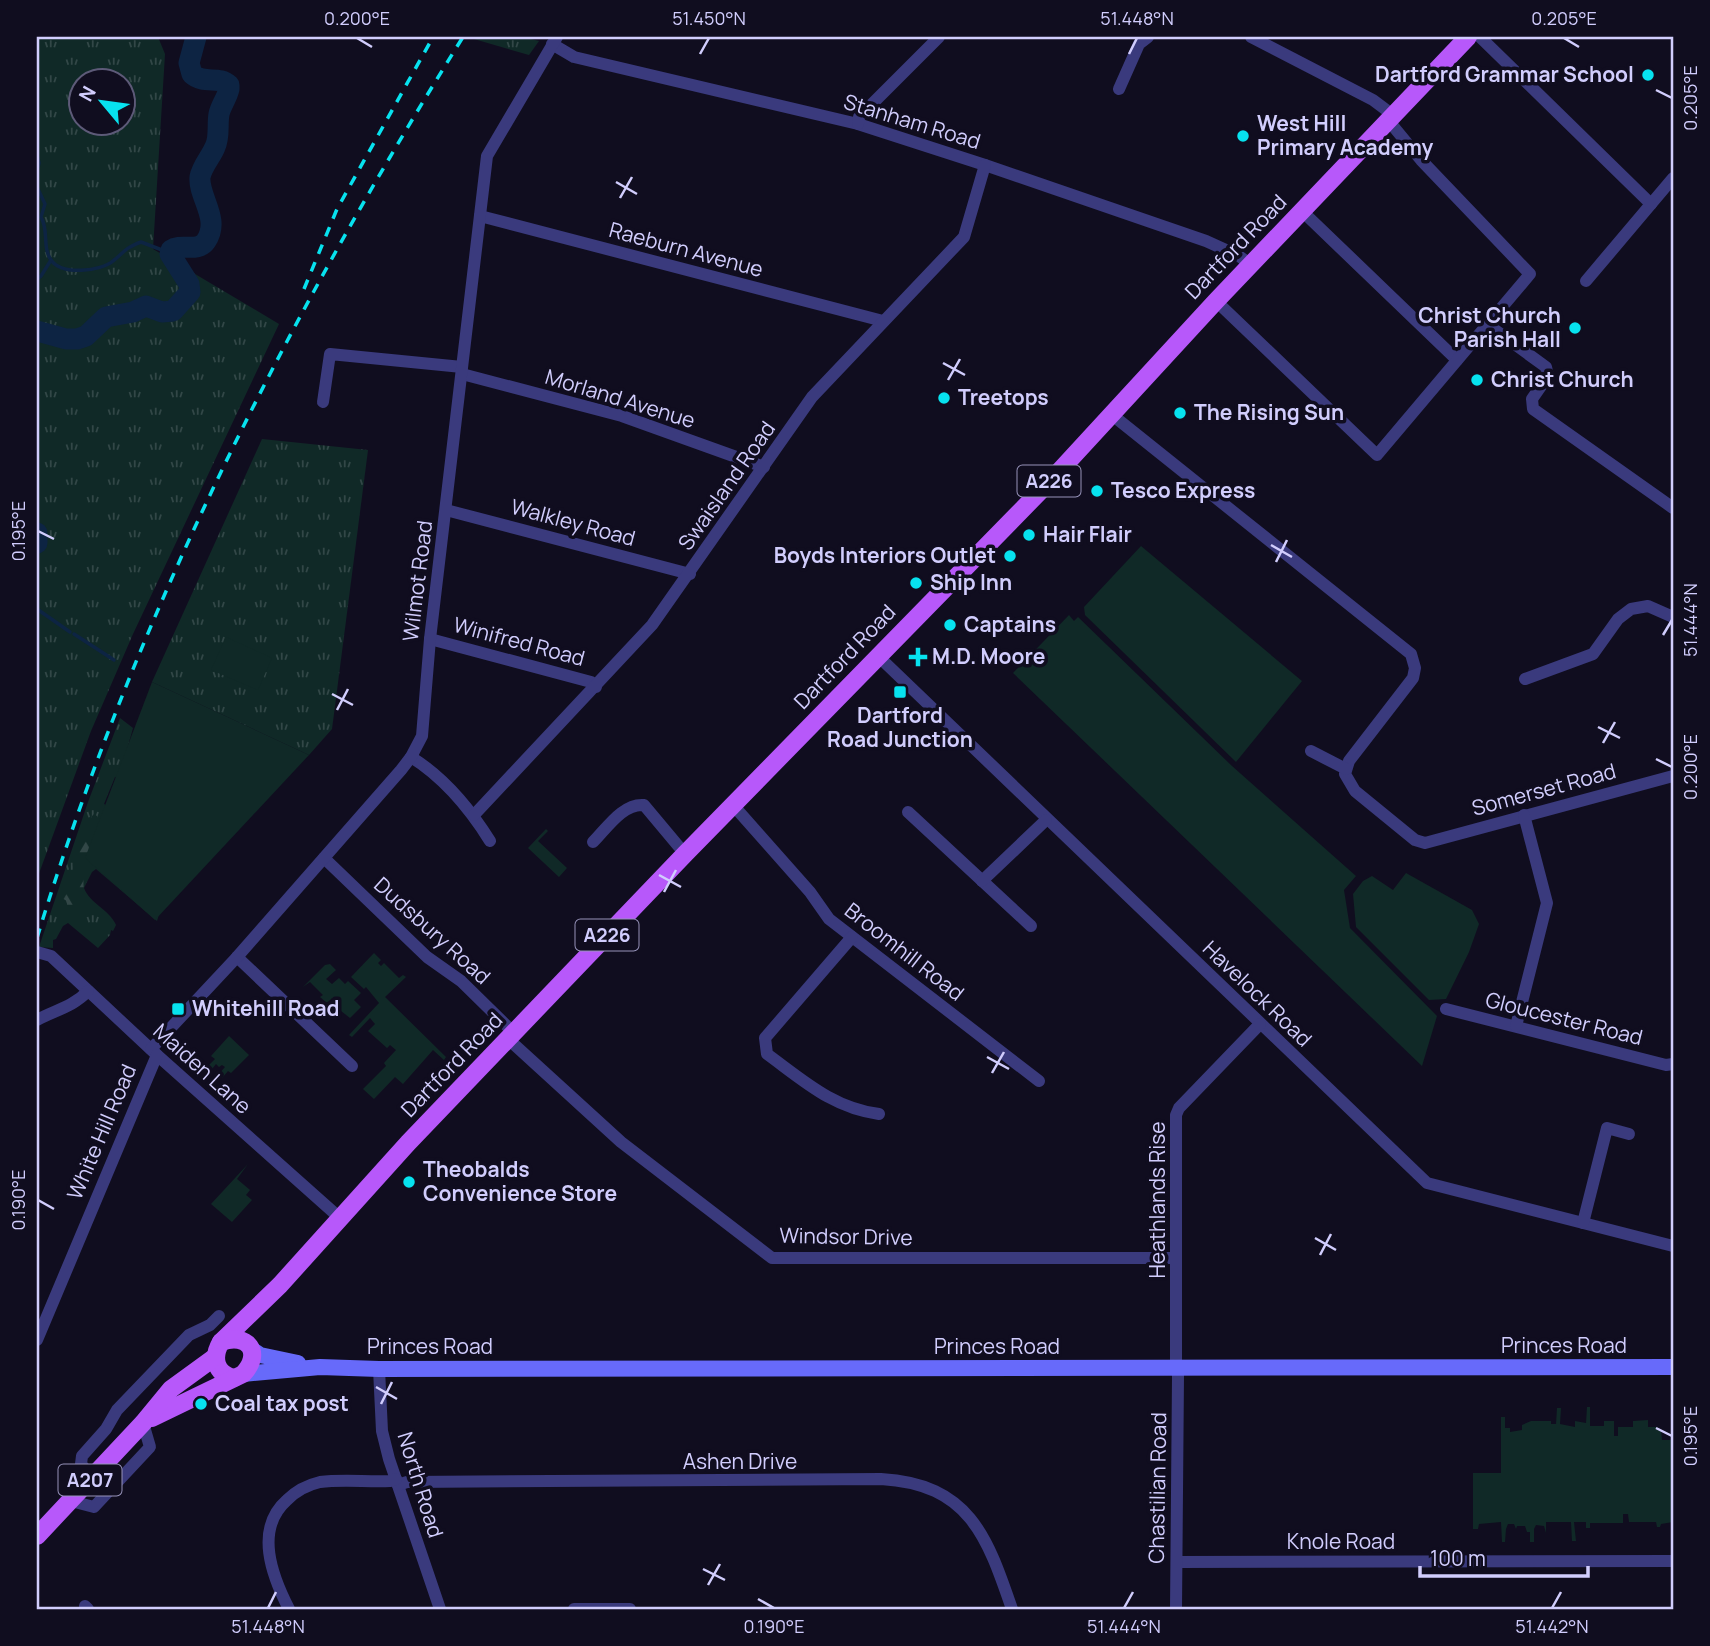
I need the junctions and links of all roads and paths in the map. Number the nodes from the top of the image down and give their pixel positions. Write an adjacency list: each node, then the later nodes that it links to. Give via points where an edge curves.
1 (939, 37): 9 (street, via 859,117)
2 (1148, 37): 7 (street, via 1139,44)
3 (1251, 37): 8 (street, via 1373,100)
4 (1468, 37): 8 (main road, Dartford Road / A226)
5 (1480, 37): 12 (street)
6 (555, 40): 9 (street, Stanham Road, via 574,57); 14 (street, Wilmot Road, via 487,156)
7 (1119, 89)
8 (1390, 117): 13 (main road, Dartford Road / A226); 19 (street, via 1421,160 1530,274)
9 (858, 124): 10 (street, Stanham Road)
10 (985, 165): 15 (street, Stanham Road, via 1206,241); 18 (street, Swaisland Road, via 964,237)
11 (1673, 178): 12 (street)
12 (1651, 204): 16 (street)
13 (1302, 211): 15 (main road, Dartford Road / A226); 20 (street)
14 (480, 216): 18 (street, Raeburn Avenue); 21 (street, Wilmot Road)
15 (1251, 265): 17 (main road, Dartford Road / A226)
16 (1586, 281)
17 (1216, 301): 20 (street, via 1377,456); 23 (main road, Dartford Road / A226)
18 (883, 321): 24 (street, Swaisland Road, via 812,397)
19 (1487, 324): 20 (street); 25 (street, via 1546,367 1548,376 1532,399 1533,409)
20 (1457, 360)
21 (462, 371): 22 (street, Morland Avenue, via 330,354); 24 (street, Morland Avenue, via 622,416); 26 (street, Wilmot Road)
22 (323, 402)
23 (1111, 414): 30 (main road, Dartford Road / A226); 35 (street, via 1412,656 1413,678)
24 (764, 467): 27 (street, Swaisland Road)
25 (1673, 508)
26 (446, 510): 27 (street, Walkley Road); 29 (street, Wilmot Road)
27 (690, 574): 32 (street, Swaisland Road)
28 (1673, 617): 31 (street, via 1651,607 1631,610 1616,621 1592,654)
29 (430, 639): 32 (street, Winifred Road); 34 (street, Wilmot Road, via 422,736)
30 (878, 656): 37 (main road, Dartford Road / A226); 41 (street, Havelock Road)
31 (1525, 679)
32 (596, 687): 39 (street, Swaisland Road)
33 (1311, 751): 35 (street)
34 (411, 757): 39 (street); 45 (street, Wilmot Road)
35 (1346, 769): 40 (street, Somerset Road, via 1346,778 1355,790 1415,840 1425,843)
36 (1673, 776): 40 (street, Somerset Road)
37 (733, 805): 44 (main road, Dartford Road / A226); 48 (street, Broomhill Road, via 829,919)
38 (908, 812): 46 (street)
39 (474, 815): 42 (street)
40 (1524, 815): 55 (street, via 1547,903)
41 (1046, 820): 46 (street); 54 (street, Havelock Road)
42 (490, 841)
43 (593, 842): 44 (street, via 627,808 644,805)
44 (685, 854): 56 (main road, Dartford Road / A226)
45 (324, 858): 50 (street, Wilmot Road); 56 (street, Dudsbury Road, via 427,957 461,981)
46 (982, 881): 47 (street)
47 (1031, 926)
48 (852, 937): 60 (street, Broomhill Road); 61 (street, via 765,1038 767,1054 830,1100 858,1112)
49 (37, 952): 51 (street, Maiden Lane, via 51,956)
50 (237, 957): 57 (street, Wilmot Road); 59 (street)
51 (88, 991): 53 (street, via 67,1009); 57 (street, Maiden Lane)
52 (1446, 1009): 55 (street, Gloucester Road)
53 (37, 1020)
54 (1260, 1024): 64 (street, Havelock Road, via 1427,1183); 66 (street, Heathlands Rise, via 1176,1115)
55 (1516, 1026): 58 (street, Gloucester Road)
56 (511, 1036): 63 (main road, Dartford Road / A226); 66 (street, Windsor Drive, via 621,1142 772,1258)
57 (154, 1052): 63 (street, Maiden Lane); 69 (street, White Hill Road)
58 (1673, 1064)
59 (352, 1066)
60 (1039, 1081)
61 (879, 1114)
62 (1629, 1134): 64 (street, via 1606,1128)
63 (341, 1219): 67 (main road, Dartford Road / A226)
64 (1583, 1223): 65 (street, Havelock Road)
65 (1673, 1245)
66 (1177, 1258): 74 (street, Heathlands Rise)
67 (256, 1310): 70 (main road, Dartford Road / A226, via 246,1334); 71 (main road, Dartford Road / A226)
68 (219, 1317): 76 (street, via 189,1335)
69 (37, 1340)
70 (249, 1345): 71 (main road, via 232,1338); 72 (main road, Princes Road, via 275,1359); 77 (main road, via 253,1359)
71 (218, 1350): 77 (main road, via 218,1369); 78 (main road, A207)
72 (320, 1367): 75 (main road, Princes Road); 77 (main road, Princes Road)
73 (1673, 1367): 74 (main road, Princes Road)
74 (1177, 1368): 75 (main road, Princes Road); 85 (street, Chastilian Road)
75 (379, 1369): 81 (street, North Road, via 382,1431)
76 (154, 1372): 78 (street); 80 (street, via 82,1456 81,1464)
77 (239, 1376): 79 (main road, A207)
78 (172, 1389): 79 (main road, A207)
79 (143, 1423): 80 (main road, A207); 82 (street, via 150,1447 94,1507)
80 (92, 1478): 82 (main road, A207)
81 (397, 1482): 86 (street, Ashen Drive, via 319,1482 296,1491 279,1506 269,1528 268,1556); 87 (street, North Road); 91 (street, Ashen Drive, via 881,1479 915,1483 952,1501 985,1538)
82 (71, 1500): 83 (main road, A207)
83 (37, 1536)
84 (1673, 1561): 85 (street, Knole Road)
85 (1177, 1562): 92 (street, Chastilian Road)
86 (289, 1609)
87 (440, 1609)
88 (574, 1609): 89 (street)
89 (584, 1609): 90 (street)
90 (630, 1609)
91 (1012, 1609)
92 (1176, 1609)

